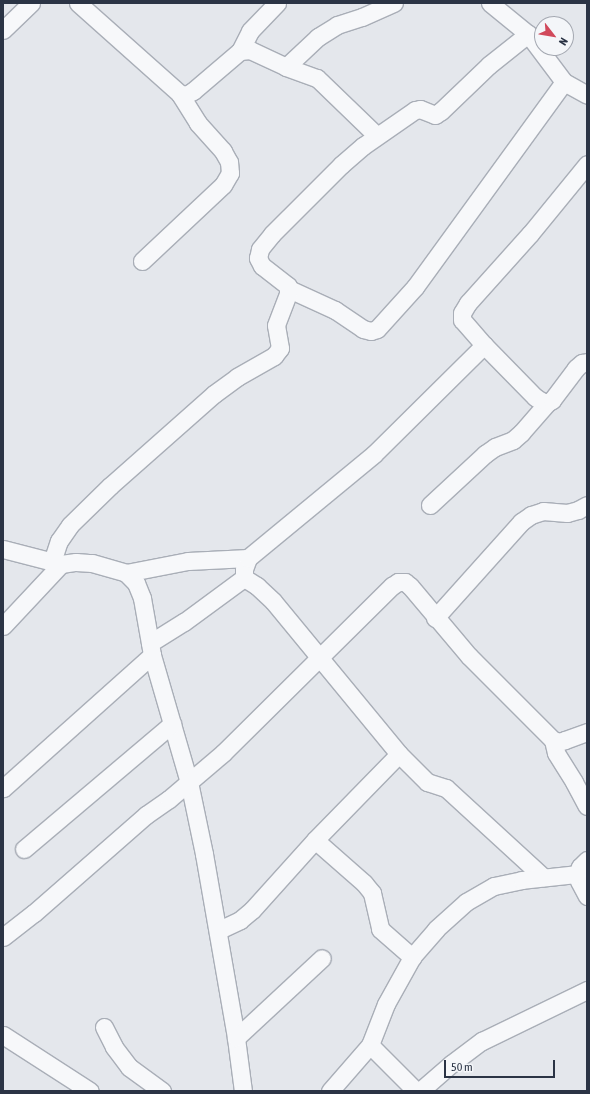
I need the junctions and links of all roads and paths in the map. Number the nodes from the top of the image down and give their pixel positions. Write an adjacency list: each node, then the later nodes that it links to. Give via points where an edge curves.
1 (31, 3): 6 (street)
2 (78, 3): 11 (street)
3 (277, 3): 8 (street, via 250,31)
4 (394, 3): 9 (street, via 337,25 318,37)
5 (490, 3): 7 (street)
6 (3, 30)
7 (528, 34): 10 (street); 13 (street, via 489,65 441,111 435,115 420,108)
8 (240, 51): 9 (street, via 250,50); 11 (street, via 193,91 186,95)
9 (286, 67): 13 (street, via 317,78)
10 (564, 82): 12 (street); 16 (street, via 415,287 377,329 363,329 336,310)
11 (180, 94): 15 (street, via 198,123 223,151 229,162 230,173 223,185)
12 (587, 96)
13 (377, 136): 16 (street, via 341,164 260,249 258,258 262,266)
14 (587, 164): 17 (street, via 462,313 462,320)
15 (142, 261)
16 (289, 289): 24 (street, via 276,325 280,348 274,356 237,377 214,394 110,486 70,525 59,541)
17 (484, 344): 19 (street, via 535,397 541,402); 23 (street, via 374,454)
18 (587, 362): 19 (street, via 576,368 552,400)
19 (547, 402): 20 (street, via 521,433 513,440 485,454)
20 (430, 505)
21 (587, 505): 27 (street, via 567,513 543,511 521,522)
22 (3, 549): 24 (street)
23 (248, 558): 25 (street, via 188,561); 26 (street)
24 (57, 563): 25 (street, via 92,563); 28 (street)
25 (126, 573): 29 (street, via 136,583 142,598)
26 (244, 578): 29 (street); 30 (street, via 273,601)
27 (435, 618): 30 (street, via 410,586 405,582 398,582); 33 (street, via 469,656)
28 (3, 626)
29 (151, 649): 31 (street); 36 (street)
30 (319, 660): 34 (street); 35 (street, via 223,753)
31 (172, 724): 35 (street); 39 (street)
32 (587, 732): 33 (street, via 559,742)
33 (554, 740): 37 (street, via 556,753)
34 (399, 754): 38 (street); 42 (street, via 427,782 446,788)
35 (189, 782): 44 (street); 45 (street, via 146,815)
36 (3, 788)
37 (587, 806)
38 (315, 840): 44 (street, via 252,910 240,920); 46 (street, via 364,883 372,893 380,929)
39 (24, 849)
40 (587, 860): 41 (street)
41 (577, 874): 42 (street); 43 (street)
42 (543, 878): 46 (street, via 494,886 466,902 436,929)
43 (587, 896)
44 (219, 930): 51 (street)
45 (3, 937)
46 (412, 957): 52 (street, via 389,998)
47 (322, 958): 51 (street)
48 (587, 990): 58 (street, via 482,1041)
49 (104, 1027): 54 (street, via 114,1047 129,1067)
50 (4, 1037): 53 (street)
51 (236, 1038): 55 (street)
52 (370, 1045): 56 (street); 57 (street)
53 (90, 1091)
54 (162, 1091)
55 (243, 1091)
56 (330, 1091)
57 (416, 1091)
58 (420, 1091)

